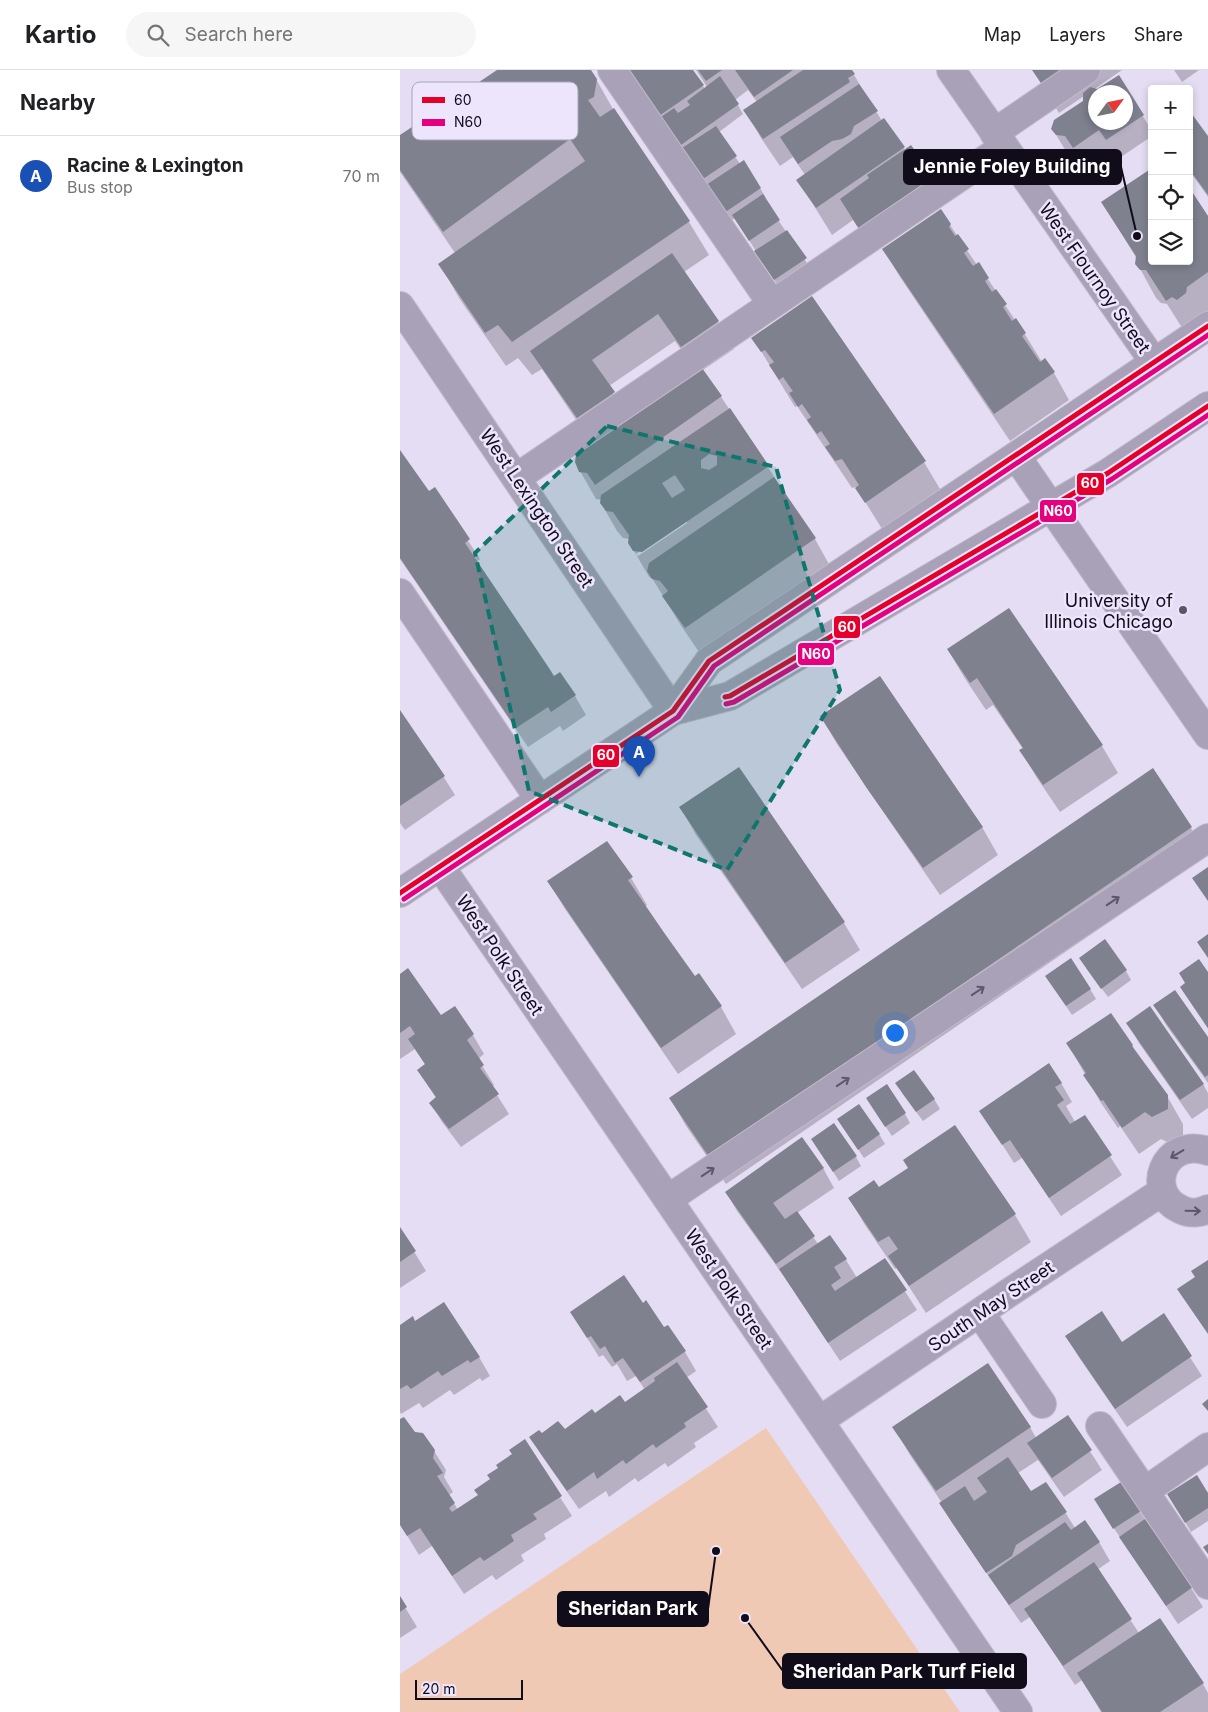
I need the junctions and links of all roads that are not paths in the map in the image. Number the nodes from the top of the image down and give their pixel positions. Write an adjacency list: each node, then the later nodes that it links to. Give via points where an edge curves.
1 (612, 70): 5 (street)
2 (951, 70): 4 (street, West Flournoy Street)
3 (1086, 70): 4 (street)
4 (999, 140): 5 (street); 8 (street, West Flournoy Street)
5 (772, 304): 11 (street)
6 (400, 306): 11 (street, West Lexington Street)
7 (1208, 326): 8 (street)
8 (1154, 362): 10 (street)
9 (1208, 406): 12 (street)
10 (1016, 456): 12 (street); 14 (street, via 708,661)
11 (516, 478): 14 (street, West Lexington Street)
12 (1051, 507): 14 (street, via 730,696); 15 (street)
13 (400, 593): 16 (street)
14 (673, 711): 16 (street)
15 (1208, 735)
16 (540, 800): 18 (street)
17 (1208, 838): 22 (street, one-way to 17)
18 (440, 866): 19 (street); 22 (street, West Polk Street)
19 (404, 883)
20 (1208, 1151): 21 (street, one-way to 21, via 1188,1148 1169,1159 1163,1169)
21 (1163, 1191): 23 (street, one-way to 23, via 1175,1207 1184,1211 1194,1213); 24 (street, South May Street)
22 (668, 1199): 26 (street, West Polk Street)
23 (1208, 1209)
24 (980, 1313): 25 (street); 26 (street, South May Street)
25 (1042, 1404)
26 (820, 1421): 31 (street, West Polk Street)
27 (1100, 1426): 29 (street)
28 (1208, 1447): 29 (street)
29 (1145, 1491): 30 (street)
30 (1208, 1585)
31 (1018, 1712)

